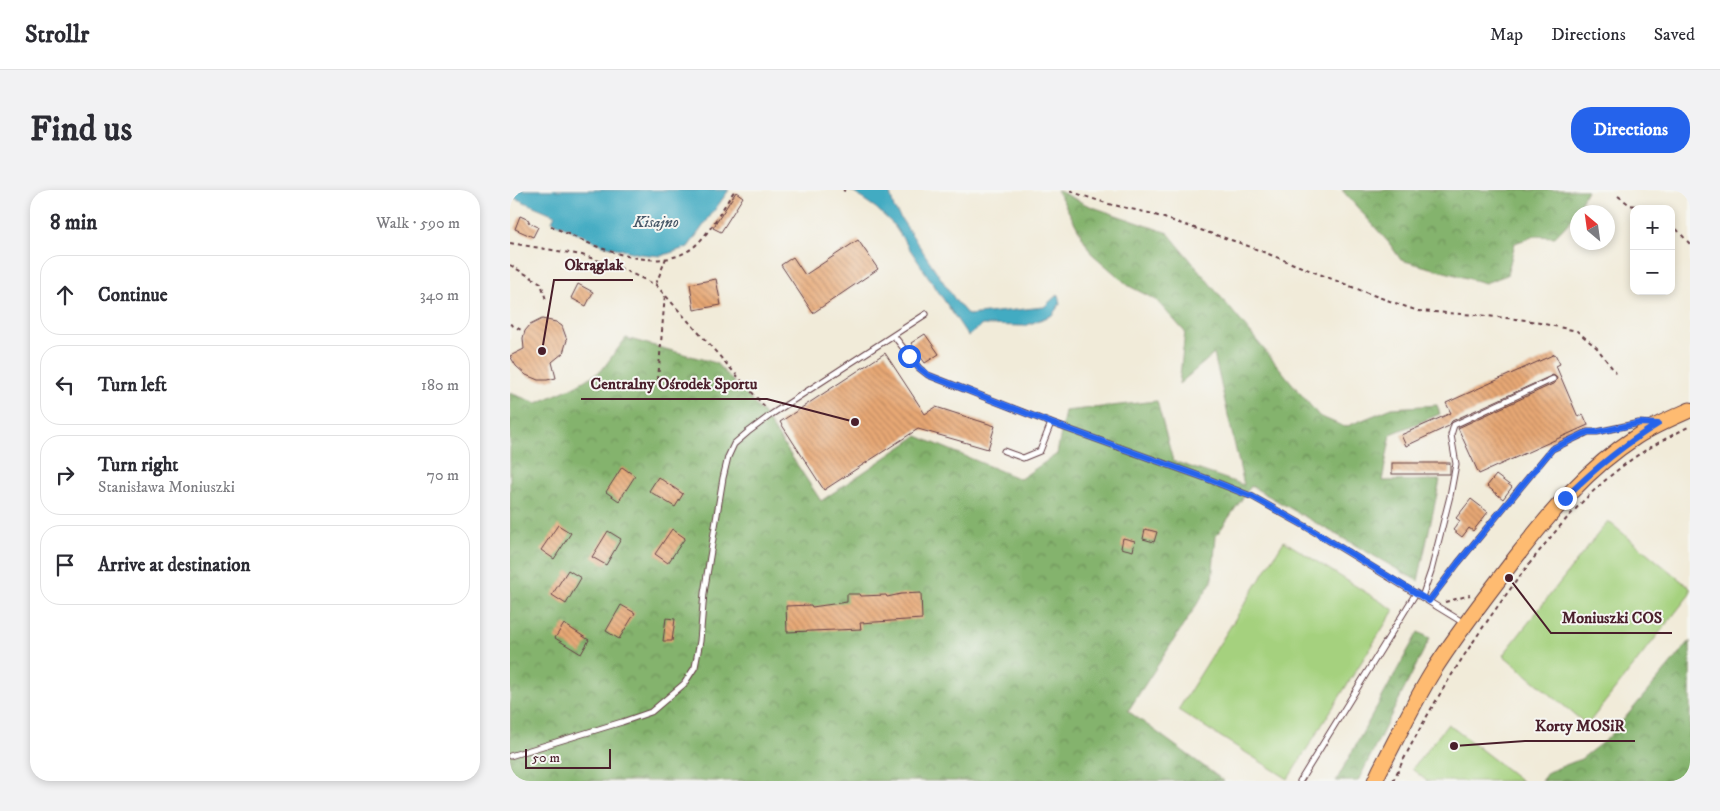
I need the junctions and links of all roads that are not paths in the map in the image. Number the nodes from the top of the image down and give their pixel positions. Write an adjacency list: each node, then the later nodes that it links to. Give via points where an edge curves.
1 (926, 314): 2 (lane)
2 (894, 336): 5 (lane, via 928,375); 12 (lane, via 772,414 734,444 723,478 704,593 696,668 684,684 651,712)
3 (1553, 378): 9 (lane, via 1454,425 1451,435 1456,464 1452,488)
4 (1690, 410): 6 (main road)
5 (1051, 423): 7 (lane, via 1040,451 1023,458); 8 (lane, via 1253,497)
6 (1658, 424): 10 (lane, via 1640,423 1588,432 1552,449); 11 (main road, via 1607,458 1565,498 1524,546)
7 (1004, 451)
8 (1416, 593): 9 (lane); 13 (lane)
9 (1422, 597): 10 (lane)
10 (1429, 601): 11 (lane)
11 (1466, 625): 14 (main road, via 1432,673)
12 (510, 756)
13 (1300, 781)
14 (1375, 781)

